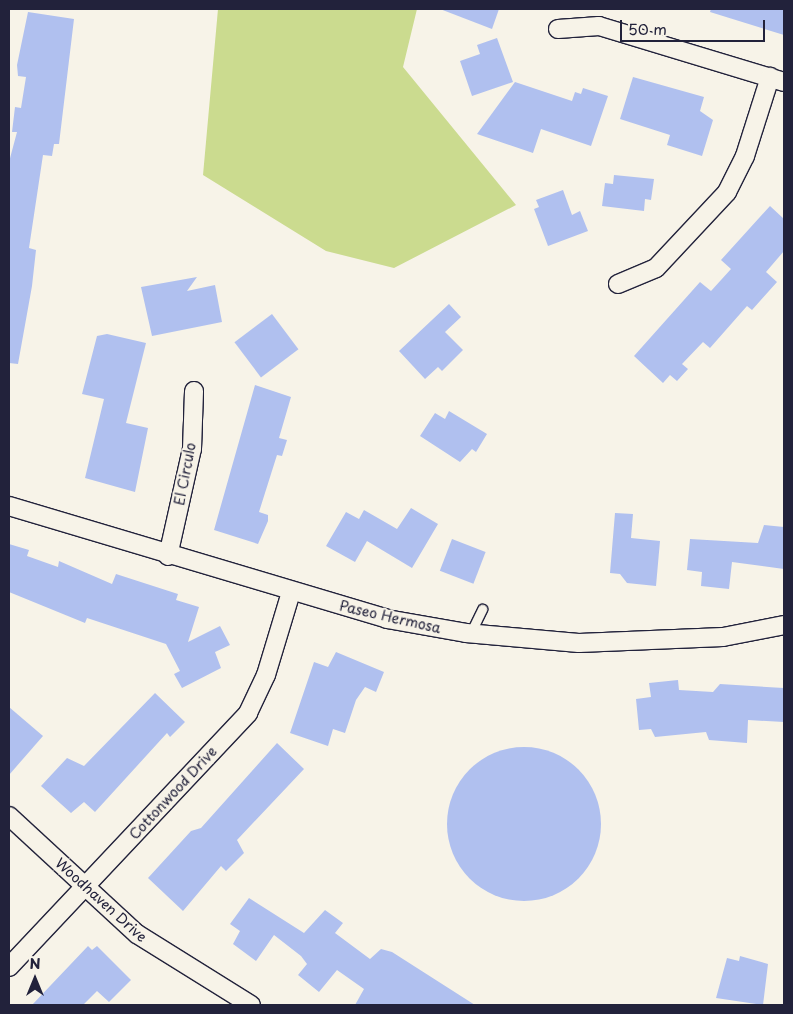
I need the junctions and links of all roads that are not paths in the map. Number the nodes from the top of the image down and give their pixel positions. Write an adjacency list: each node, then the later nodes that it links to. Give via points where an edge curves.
1 (558, 29): 2 (street, via 599,26)
2 (777, 79): 3 (street, via 727,192 656,268)
3 (618, 284)
4 (194, 391): 6 (street, El Circulo, via 192,449)
5 (9, 506): 6 (street, Paseo Hermosa)
6 (168, 556): 7 (street, Paseo Hermosa)
7 (291, 592): 10 (street, Paseo Hermosa, via 387,618); 12 (street, Cottonwood Drive, via 266,675 248,713)
8 (482, 609): 10 (lane)
9 (784, 625): 10 (street, Paseo Hermosa, via 723,637 579,643)
10 (470, 634)
11 (9, 816): 12 (street, Woodhaven Drive)
12 (85, 888): 13 (street, Cottonwood Drive); 14 (street, Woodhaven Drive, via 136,934)
13 (9, 967)
14 (251, 1005)

